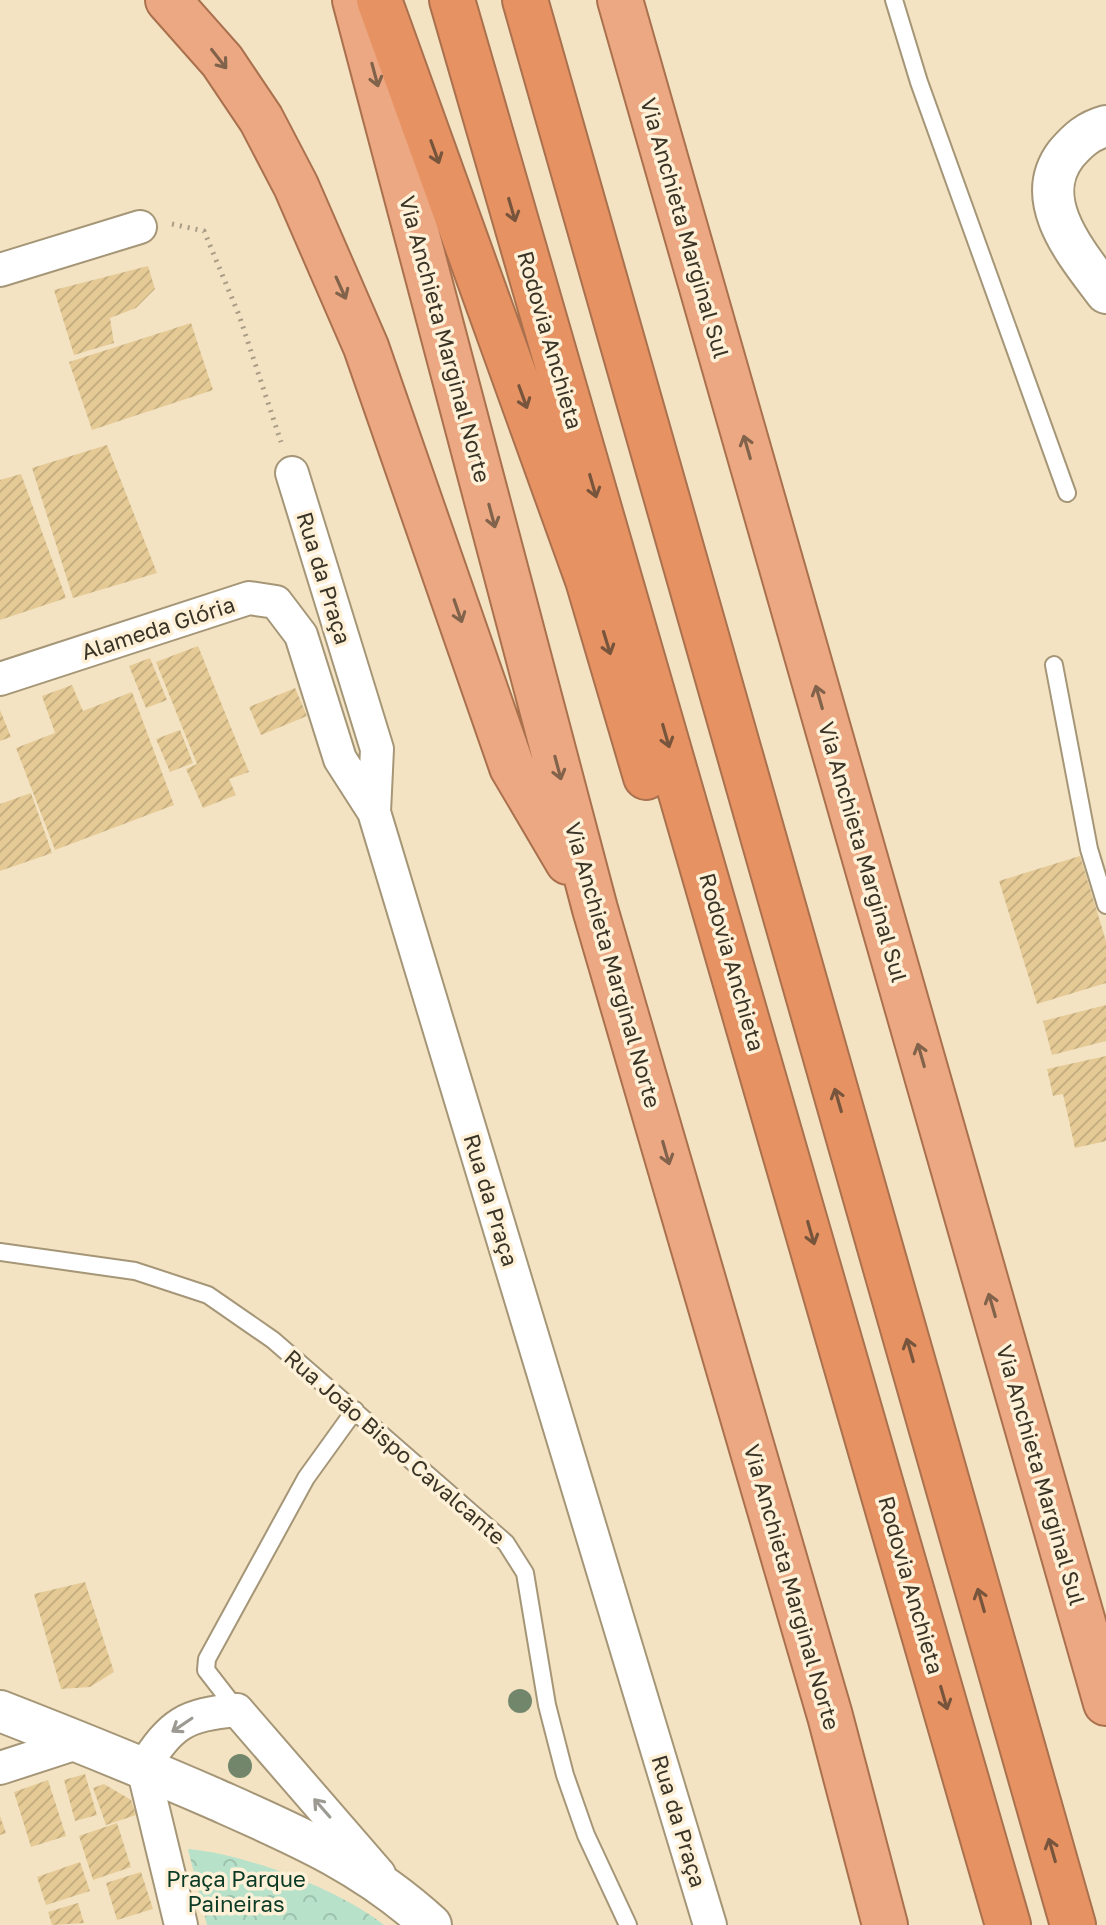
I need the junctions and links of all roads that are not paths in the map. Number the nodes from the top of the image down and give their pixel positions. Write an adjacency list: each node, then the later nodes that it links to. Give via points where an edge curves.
1 (168, 0): 18 (highway, one-way to 18, via 222,61 261,119 296,186 366,347 512,767)
2 (355, 0): 18 (highway, Via Anchieta Marginal Norte, one-way to 18)
3 (379, 0): 19 (highway, one-way to 19, via 588,580 691,928)
4 (452, 0): 19 (highway, Rodovia Anchieta, one-way to 19)
5 (525, 0): 35 (highway, one-way to 5)
6 (620, 0): 22 (highway, Via Anchieta Marginal Sul, one-way to 6)
7 (894, 0): 13 (lane)
8 (1098, 129): 11 (street, via 1057,166 1052,192 1058,219 1075,252)
9 (140, 227): 10 (street)
10 (0, 270)
11 (1106, 293)
12 (292, 473): 16 (street, Rua da Praça, via 377,749)
13 (1067, 493)
14 (1054, 665): 17 (lane, via 1089,849)
15 (0, 679): 16 (street, Alameda Glória, via 249,598 276,602 301,635 340,759)
16 (374, 812): 32 (street, Rua da Praça)
17 (1106, 905)
18 (595, 909): 33 (highway, Via Anchieta Marginal Norte, one-way to 33, via 830,1716)
19 (790, 1158): 34 (highway, Rodovia Anchieta, one-way to 34)
20 (0, 1252): 21 (lane, Rua João Bispo Cavalcante, via 135,1271 208,1295 273,1340)
21 (355, 1410): 23 (lane, via 306,1478 207,1659 206,1670); 31 (lane, Rua João Bispo Cavalcante, via 506,1543 525,1573 547,1705 565,1775)
22 (1106, 1703)
23 (237, 1710): 27 (street, one-way to 27, via 198,1714 163,1738); 28 (street, one-way to 23)
24 (0, 1711): 25 (street)
25 (80, 1742): 26 (street); 27 (street)
26 (0, 1768)
27 (143, 1768): 28 (street, via 317,1845); 29 (street)
28 (391, 1889): 30 (street)
29 (181, 1925)
30 (431, 1925)
31 (628, 1925)
32 (710, 1925)
33 (885, 1925)
34 (1008, 1925)
35 (1073, 1925)

